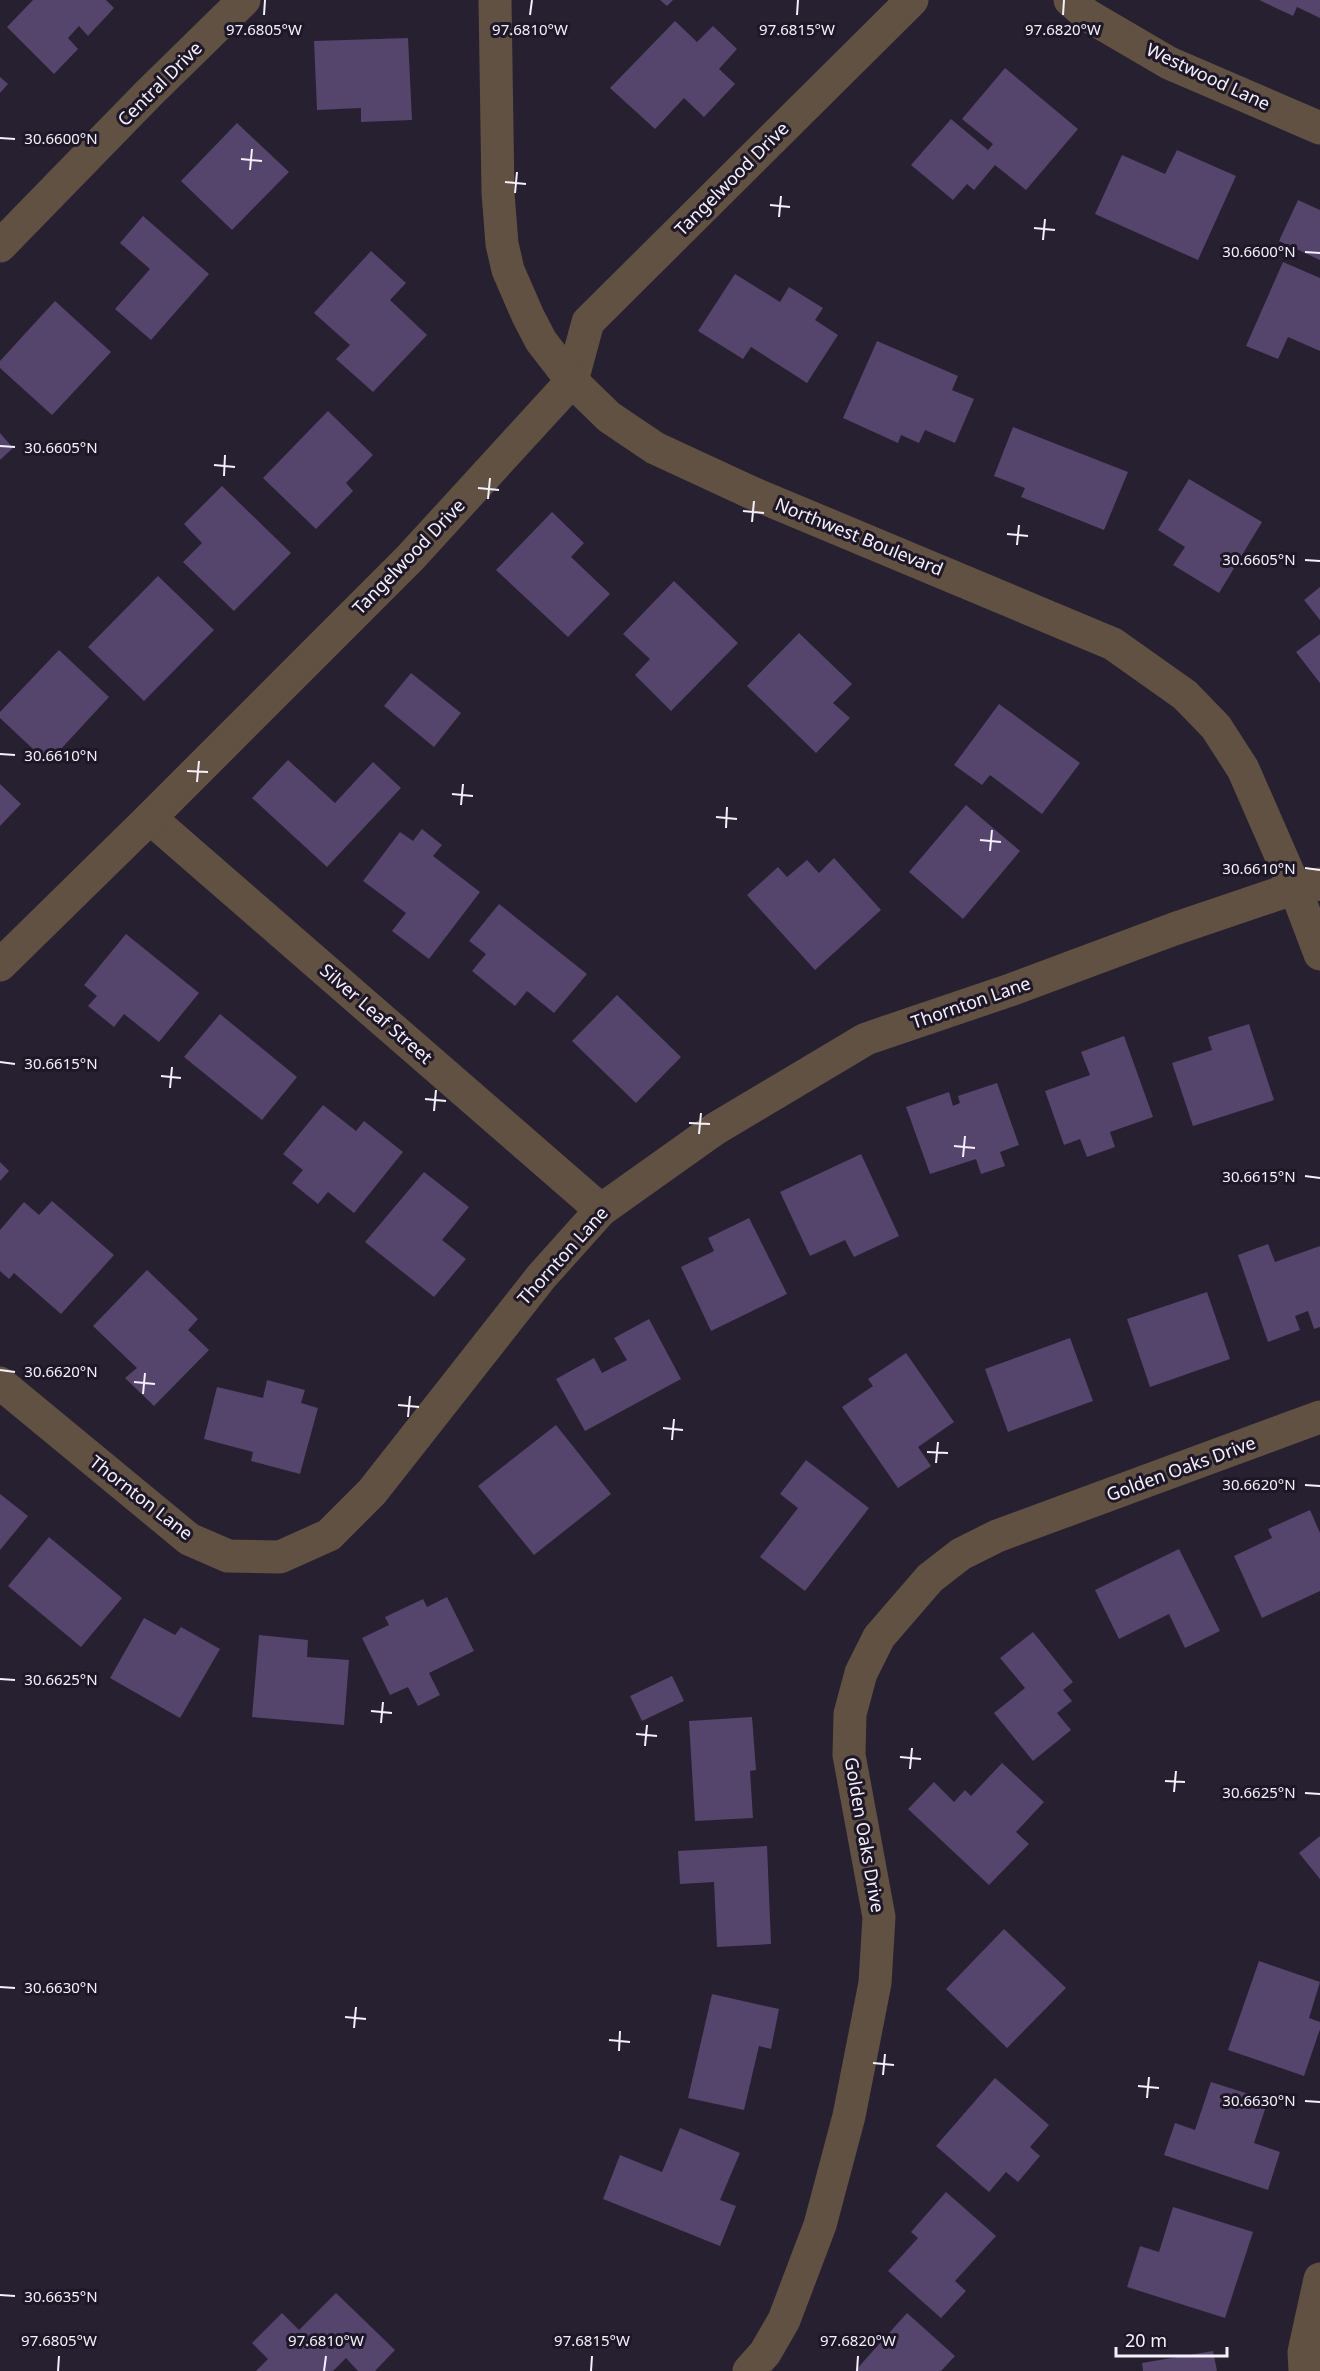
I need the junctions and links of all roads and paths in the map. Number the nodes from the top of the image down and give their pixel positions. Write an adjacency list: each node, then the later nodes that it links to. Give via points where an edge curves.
1 (244, 0): 6 (street, Central Drive)
2 (495, 0): 7 (street, Northwest Boulevard, via 502,244 508,270 528,316)
3 (912, 0): 7 (street, Tangelwood Drive, via 588,322)
4 (1070, 0): 5 (street, Westwood Lane, via 1087,15 1169,63)
5 (1320, 128)
6 (0, 246)
7 (572, 381): 8 (street, Tangelwood Drive, via 410,558); 9 (street, Northwest Boulevard, via 609,417 655,448 750,492 1113,644 1185,695 1216,727)
8 (150, 818): 11 (street, Tangelwood Drive); 12 (street, Silver Leaf Street)
9 (1308, 886): 10 (street, Northwest Boulevard); 12 (street, Thornton Lane, via 1174,929 866,1040 715,1129)
10 (1320, 954)
11 (0, 964)
12 (601, 1210): 13 (street, Thornton Lane, via 542,1277 372,1492 329,1535 280,1557 228,1556 189,1539)
13 (0, 1383)
14 (1320, 1418): 16 (street, Golden Oaks Drive, via 997,1536 962,1554 930,1578 879,1637 861,1673 850,1714 849,1755 879,1917 875,1983 849,2116 820,2225 784,2320 765,2353)
15 (1320, 2278): 17 (street, via 1304,2352)
16 (749, 2371)
17 (1305, 2371)

